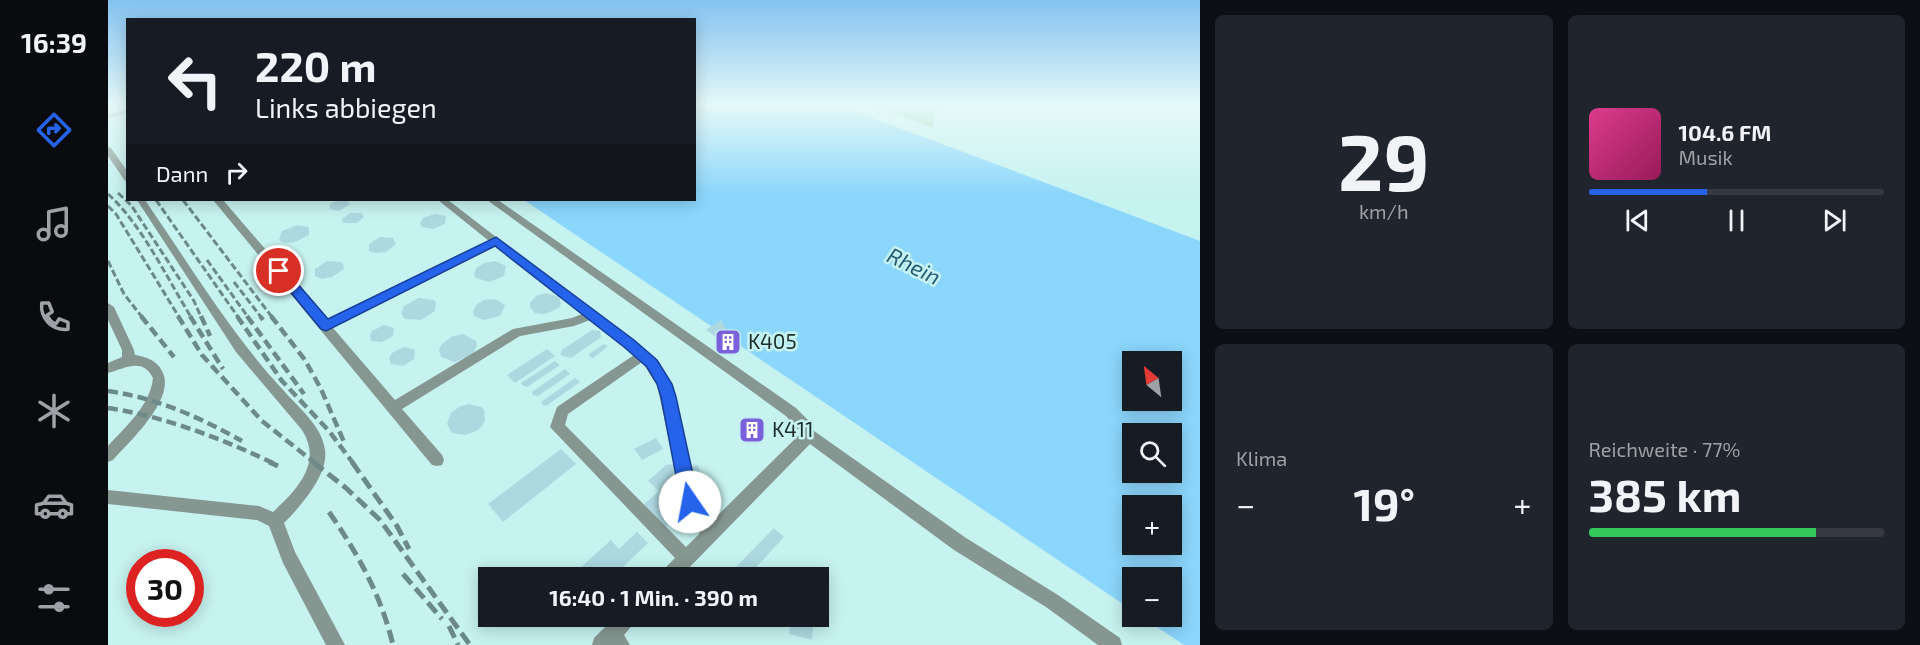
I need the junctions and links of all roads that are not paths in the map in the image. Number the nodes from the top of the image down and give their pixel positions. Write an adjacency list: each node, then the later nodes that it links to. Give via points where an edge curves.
1 (108, 150): 2 (street)
2 (112, 163): 3 (street)
3 (126, 177)
4 (142, 201): 20 (street, via 248,361 315,439 319,451 316,465 292,506)
5 (219, 201): 11 (street)
6 (444, 201): 8 (street)
7 (493, 201): 16 (street, via 791,412)
8 (496, 241): 10 (street); 11 (street)
9 (108, 307): 13 (street)
10 (592, 315): 12 (street); 15 (street, via 517,332)
11 (326, 326): 15 (street)
12 (643, 355): 21 (street, via 664,384 693,513); 22 (street, via 562,411 557,427)
13 (129, 360): 14 (street); 17 (street, via 146,362 162,382 154,400)
14 (108, 368)
15 (394, 407): 18 (street)
16 (809, 435): 21 (street); 27 (street, via 960,544)
17 (108, 456)
18 (437, 460)
19 (108, 497): 20 (street, via 259,513)
20 (275, 521): 26 (street, via 289,557)
21 (711, 534): 22 (street)
22 (686, 558): 23 (street)
23 (677, 567)
24 (621, 627): 25 (street)
25 (611, 642)
26 (336, 645)
27 (1113, 645)

